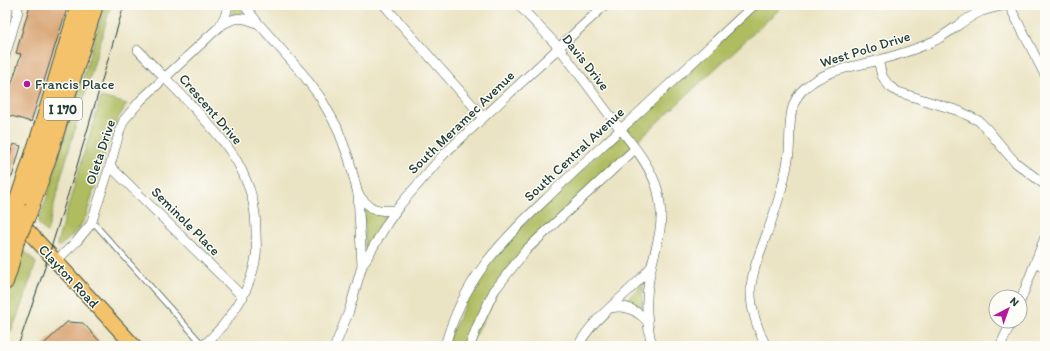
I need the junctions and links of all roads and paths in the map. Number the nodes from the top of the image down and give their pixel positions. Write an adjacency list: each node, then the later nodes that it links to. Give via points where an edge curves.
1 (17, 5): 16 (street, via 18,15)
2 (79, 5): 26 (highway, I 170, via 38,140)
3 (95, 5): 29 (highway, I 170, bridge, via 29,212)
4 (228, 5): 13 (street, Oleta Drive)
5 (244, 5): 12 (street)
6 (384, 5): 20 (street)
7 (519, 5): 14 (street, Davis Drive)
8 (605, 5): 14 (street, South Meramec Avenue)
9 (754, 5): 21 (street, South Central Avenue)
10 (1006, 5): 17 (street, West Polo Drive, via 982,11 936,40)
11 (1009, 5): 18 (street)
12 (258, 23): 13 (street, Oleta Drive, via 247,18 237,18); 25 (street, via 320,97 337,127)
13 (219, 27): 19 (street, Oleta Drive)
14 (559, 48): 20 (street, South Meramec Avenue); 21 (street, Davis Drive)
15 (138, 50): 19 (street, Crescent Drive)
16 (5, 56)
17 (878, 60): 24 (street, via 882,76 889,86 898,92 959,111 979,121 1016,162); 50 (street, West Polo Drive, via 824,75 805,88 793,104 782,184 756,264 751,288 755,318)
18 (1045, 75)
19 (165, 78): 23 (street, Oleta Drive, via 124,120); 39 (street, Crescent Drive, via 223,142 245,177 252,196 256,215 256,255)
20 (483, 117): 27 (street, South Meramec Avenue, via 444,154)
21 (621, 129): 22 (street, Davis Drive); 46 (street, South Central Avenue, via 517,226 487,260 455,314)
22 (635, 149): 34 (street, Davis Drive, via 650,172 659,198 660,231); 47 (street, via 526,250 494,291)
23 (110, 166): 28 (street, Oleta Drive); 39 (street, Seminole Place)
24 (1045, 185)
25 (358, 194): 27 (street, via 365,204 375,210); 35 (street)
26 (11, 203): 29 (highway, I 170, bridge); 32 (main road, Clayton Road)
27 (396, 210): 35 (street, South Meramec Avenue)
28 (92, 221): 32 (street, Oleta Drive, via 77,241); 44 (lane)
29 (9, 234): 33 (highway, I 170); 37 (highway, via 9,270)
30 (1045, 237): 31 (street)
31 (1036, 260): 36 (street); 38 (street)
32 (56, 261): 43 (main road, Clayton Road)
33 (5, 263)
34 (652, 265): 40 (street); 41 (street, Davis Drive, via 647,294)
35 (362, 266): 45 (street, South Meramec Avenue, via 349,311)
36 (1045, 268)
37 (5, 282)
38 (1025, 289)
39 (243, 297): 44 (street, Crescent Drive, via 228,320)
40 (610, 308): 41 (street, via 629,308); 48 (street, via 590,328)
41 (648, 322): 49 (street, Davis Drive)
42 (1008, 329): 51 (street)
43 (134, 346)
44 (204, 346)
45 (335, 346)
46 (445, 346)
47 (470, 346)
48 (578, 346)
49 (652, 346)
50 (766, 346)
51 (1000, 346)

